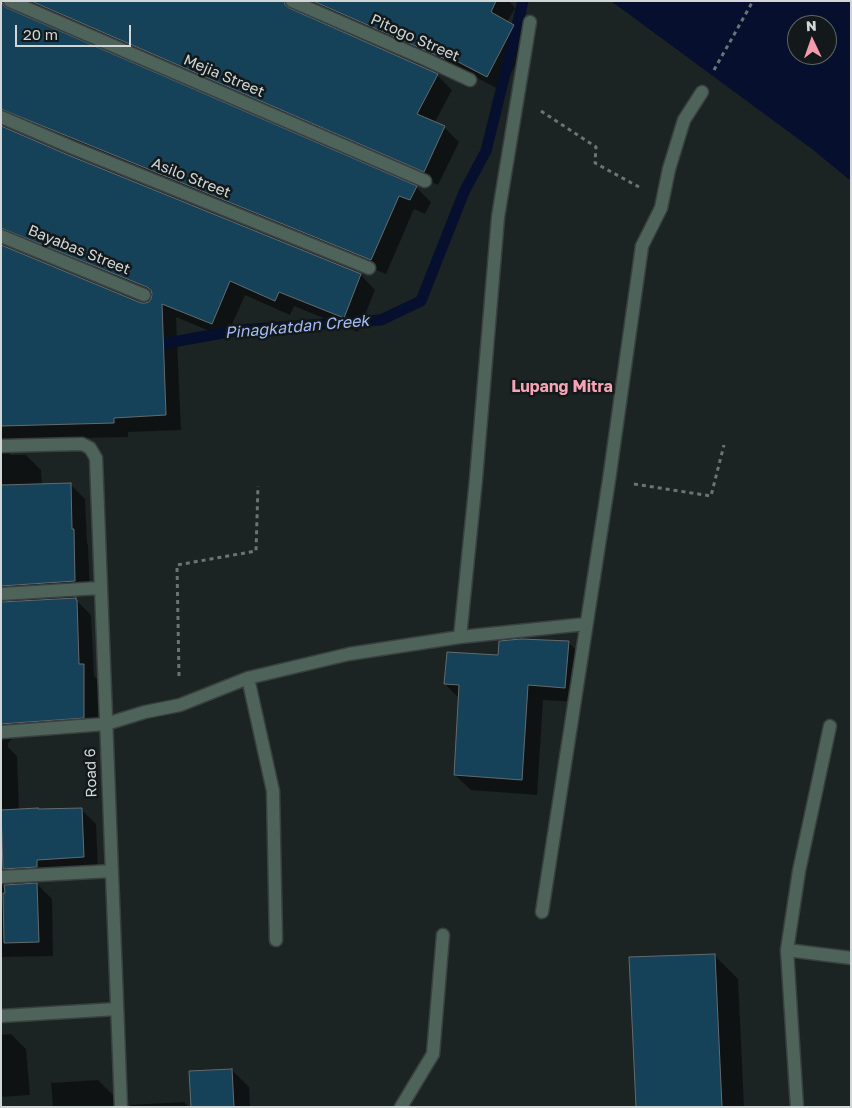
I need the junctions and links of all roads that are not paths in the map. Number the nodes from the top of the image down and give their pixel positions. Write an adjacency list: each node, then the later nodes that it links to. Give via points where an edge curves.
1 (10, 1): 7 (street, Mejia Street)
2 (292, 1): 4 (street, Pitogo Street)
3 (530, 22): 15 (street, via 498,217)
4 (470, 80)
5 (702, 92): 14 (street, via 684,120 661,208 642,246)
6 (1, 118): 9 (street, Asilo Street)
7 (425, 181)
8 (1, 236): 10 (street, Bayabas Street)
9 (368, 268)
10 (144, 295)
11 (1, 446): 12 (street, Road 6, via 82,444 90,448 96,458)
12 (100, 588): 13 (street); 17 (street, Road 6)
13 (1, 594)
14 (586, 624): 15 (street); 22 (street)
15 (460, 637): 16 (street, via 349,654)
16 (248, 678): 17 (street, via 180,705); 24 (street, via 274,791)
17 (106, 724): 19 (street); 20 (street, Road 6)
18 (830, 726): 25 (street)
19 (1, 732)
20 (112, 871): 21 (street); 27 (street, Road 6)
21 (1, 877)
22 (542, 912)
23 (443, 935): 30 (street, via 433,1054)
24 (276, 940)
25 (786, 950): 26 (street); 31 (street)
26 (851, 958)
27 (118, 1009): 28 (street); 29 (street, Road 6)
28 (1, 1016)
29 (121, 1107)
30 (401, 1107)
31 (797, 1107)

